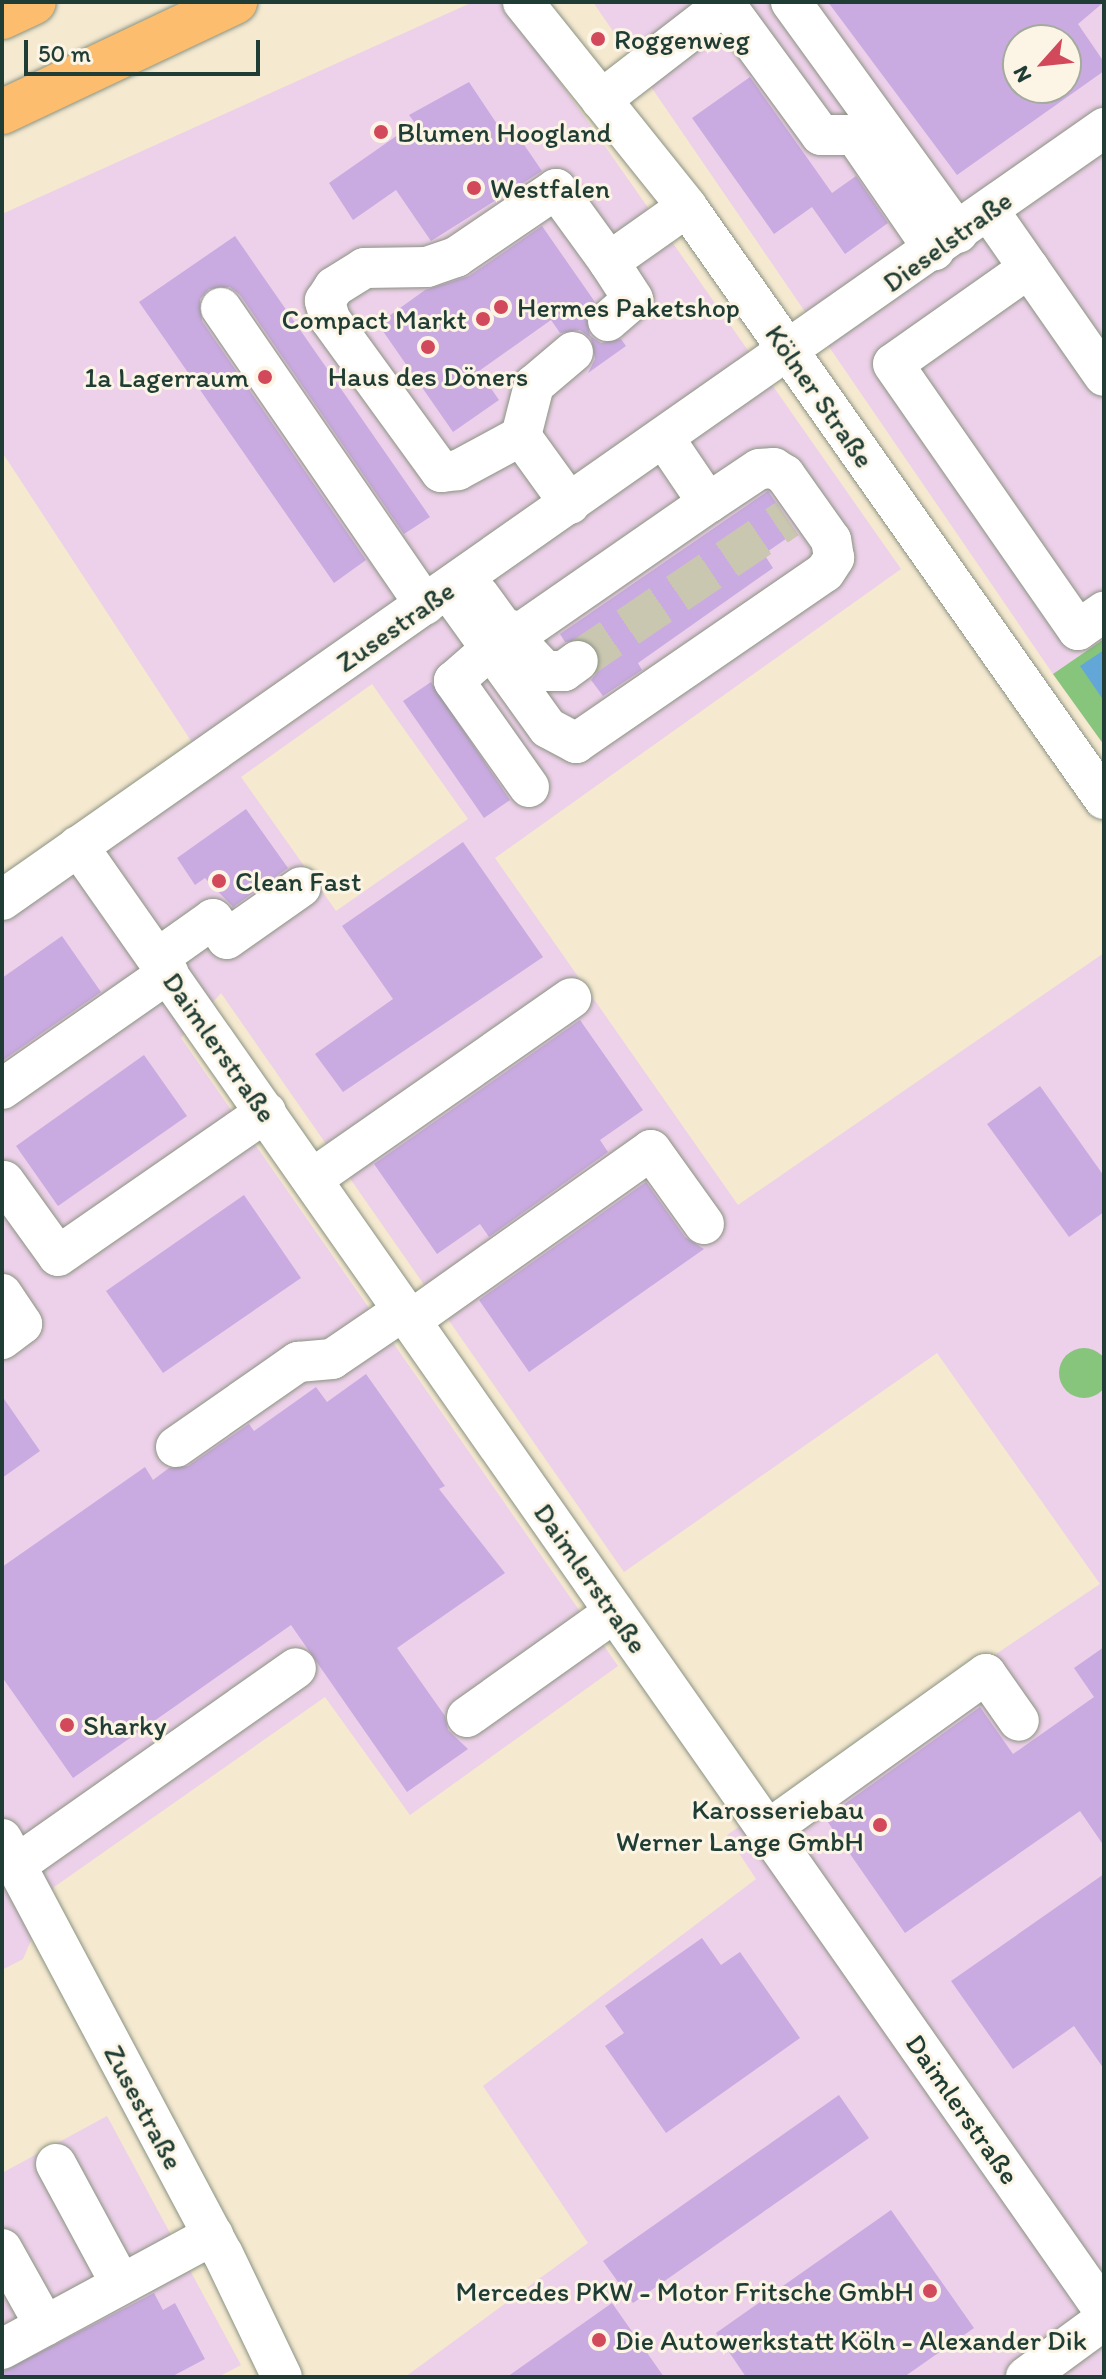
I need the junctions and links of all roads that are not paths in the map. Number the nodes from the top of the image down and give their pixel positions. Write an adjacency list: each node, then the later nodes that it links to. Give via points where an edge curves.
1 (34, 2): 6 (highway)
2 (235, 2): 8 (highway)
3 (523, 2): 7 (street, Kölner Straße)
4 (791, 2): 11 (street)
5 (726, 3): 7 (street); 11 (street, via 821,135 855,135)
6 (2, 17)
7 (601, 100): 10 (street, Kölner Straße)
8 (2, 112)
9 (1104, 128): 11 (street, Dieselstraße)
10 (687, 207): 12 (street); 17 (street, Kölner Straße)
11 (960, 231): 13 (street); 17 (street, Dieselstraße)
12 (609, 262): 15 (street, via 633,299); 19 (street, via 556,189 456,257 427,267 364,268 334,287 325,301 330,319 441,472 458,470)
13 (1029, 268): 18 (street); 24 (street, via 893,364 1078,630)
14 (221, 308): 23 (street)
15 (608, 321)
16 (573, 352): 19 (street, via 534,385)
17 (789, 352): 20 (street, Zusestraße); 28 (street, Kölner Straße)
18 (1104, 376)
19 (521, 436): 22 (street)
20 (664, 438): 21 (street); 22 (street, Zusestraße)
21 (708, 503): 25 (street, via 520,633); 25 (street, via 759,469 774,468 797,512 834,549 825,572 583,740 564,741 548,728)
22 (570, 504): 23 (street, Zusestraße)
23 (446, 590): 25 (street); 29 (street, Zusestraße)
24 (1104, 612)
25 (500, 640): 26 (street, via 545,671 564,671); 27 (street, via 454,681)
26 (578, 661)
27 (529, 787)
28 (1104, 799)
29 (78, 846): 31 (street, Zusestraße); 32 (street, Daimlerstraße)
30 (301, 887): 32 (street, via 227,939 213,919)
31 (2, 900)
32 (163, 966): 34 (street); 35 (street, Daimlerstraße)
33 (571, 998): 36 (street)
34 (2, 1089)
35 (266, 1112): 36 (street, Daimlerstraße); 37 (street, via 58,1256)
36 (312, 1179): 40 (street, Daimlerstraße)
37 (4, 1181)
38 (704, 1224): 40 (street, via 651,1150)
39 (2, 1294): 41 (street, via 22,1324)
40 (408, 1315): 42 (street, via 332,1359 298,1362); 43 (street, Daimlerstraße)
41 (2, 1339)
42 (176, 1447)
43 (615, 1612): 45 (street); 47 (street, Daimlerstraße)
44 (296, 1668): 48 (street)
45 (467, 1717)
46 (1019, 1721): 47 (street, via 986,1674)
47 (768, 1830): 53 (street, Daimlerstraße)
48 (9, 1852): 50 (street, Zusestraße)
49 (56, 2164): 52 (street)
50 (213, 2235): 52 (street); 57 (street, Zusestraße)
51 (2, 2249): 55 (street)
52 (121, 2284): 55 (street)
53 (1104, 2311)
54 (1104, 2320): 58 (street)
55 (45, 2326): 56 (street)
56 (2, 2349)
57 (282, 2377)
58 (1026, 2377)

